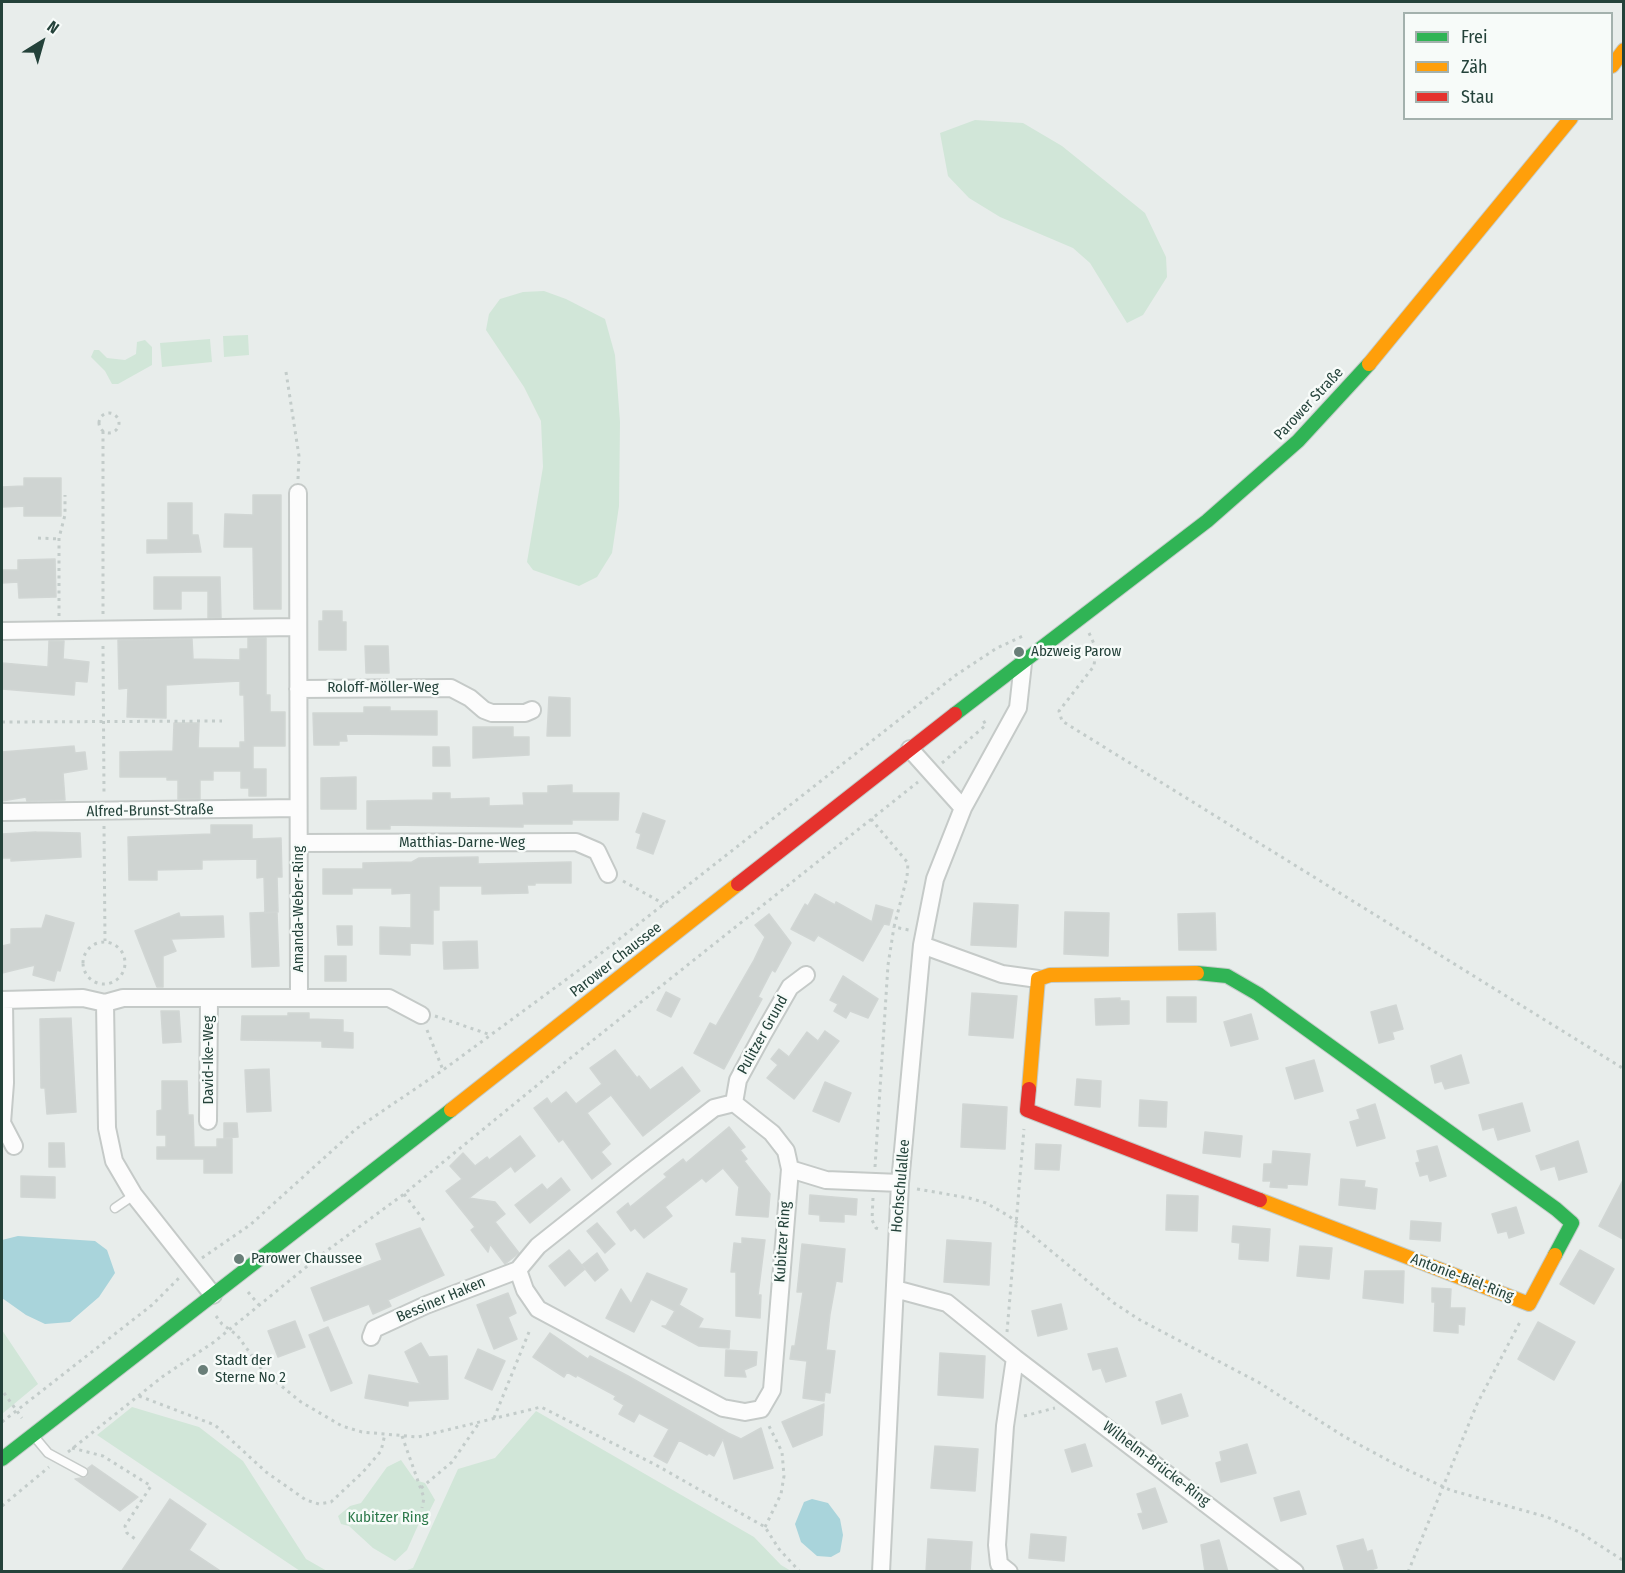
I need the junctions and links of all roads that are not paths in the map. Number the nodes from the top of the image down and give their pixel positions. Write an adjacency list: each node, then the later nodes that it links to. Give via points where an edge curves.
1 (1623, 50): 2 (street)
2 (1613, 63)
3 (1569, 120): 7 (street, Parower Straße, via 1386,345 1298,441 1207,521)
4 (298, 493): 5 (street, Amanda-Weber-Ring)
5 (297, 627): 6 (street); 8 (street, Amanda-Weber-Ring)
6 (2, 631)
7 (1023, 663): 10 (street, Parower Chaussee); 12 (street, Hochschulallee, via 1018,708)
8 (298, 689): 9 (street, Roloff-Möller-Weg, via 451,688 492,713); 11 (street, Amanda-Weber-Ring)
9 (532, 710)
10 (910, 749): 12 (street); 33 (street, Parower Chaussee)
11 (298, 808): 13 (street, Alfred-Brunst-Straße); 14 (street, Amanda-Weber-Ring)
12 (963, 808): 16 (street, Hochschulallee, via 935,879)
13 (2, 812)
14 (299, 843): 15 (street, Matthias-Darne-Weg, via 576,842 597,851); 20 (street, Amanda-Weber-Ring)
15 (608, 874)
16 (923, 941): 18 (street, Antonie-Biel-Ring, via 1002,974); 28 (street, Hochschulallee)
17 (806, 975): 24 (street, Pulitzer Grund, via 790,987 762,1034 738,1080)
18 (1038, 979): 18 (street, Antonie-Biel-Ring, via 1050,975 1220,974 1258,994 1572,1223 1529,1304 1027,1110)
19 (209, 998): 20 (street); 22 (street, via 123,998); 25 (street, David-Ike-Weg)
20 (299, 998): 23 (street, via 389,998)
21 (3, 1000): 22 (street, via 83,998); 26 (street, via 2,1123)
22 (105, 1003): 29 (street, via 108,1140 114,1161)
23 (421, 1015)
24 (734, 1103): 27 (street, Kubitzer Ring, via 772,1133 786,1151); 31 (street, via 714,1108 644,1162 538,1246)
25 (208, 1121)
26 (14, 1146)
27 (790, 1169): 28 (street, via 826,1180); 31 (street, Kubitzer Ring, via 772,1390 761,1409 745,1412 723,1408 538,1309)
28 (908, 1186): 32 (street, Hochschulallee, via 896,1246)
29 (134, 1195): 30 (lane); 33 (street, via 197,1262)
30 (115, 1209)
31 (518, 1270): 34 (street, Bessiner Haken, via 426,1305 375,1329)
32 (895, 1289): 35 (street, Wilhelm-Brücke-Ring, via 947,1303); 39 (street, Hochschulallee)
33 (213, 1295): 36 (street, Parower Chaussee)
34 (370, 1337)
35 (1015, 1358): 40 (street, via 1006,1416 997,1545 999,1564); 41 (street, Wilhelm-Brücke-Ring)
36 (33, 1435): 37 (street, Parower Chaussee); 38 (lane, via 48,1453)
37 (2, 1460)
38 (83, 1472)
39 (881, 1572)
40 (1009, 1572)
41 (1295, 1572)

